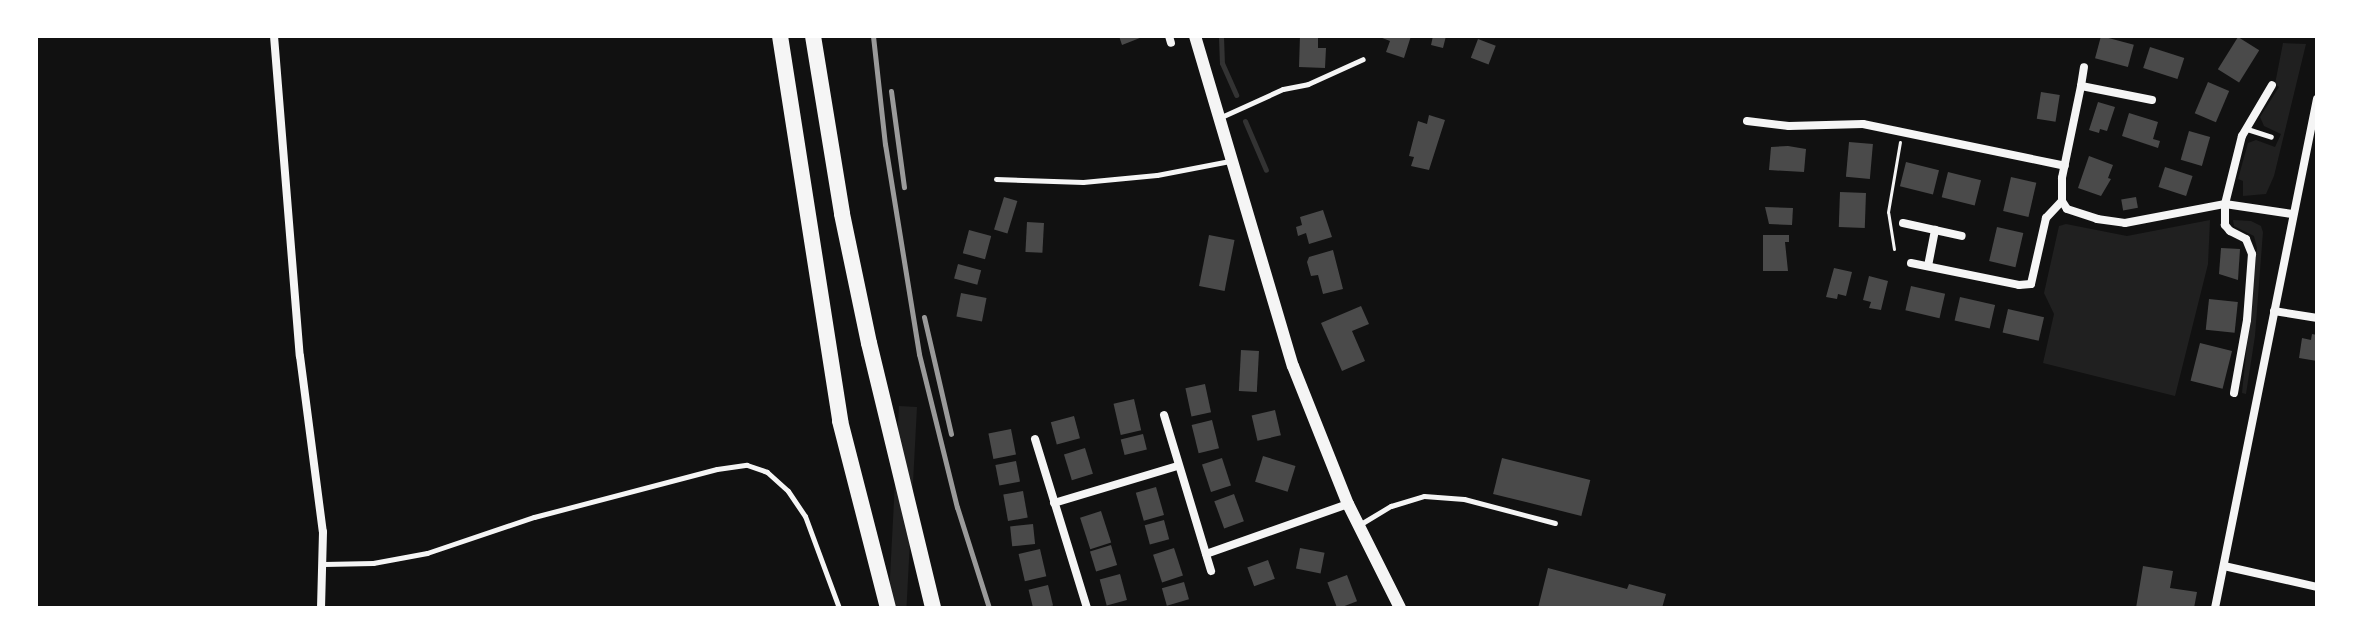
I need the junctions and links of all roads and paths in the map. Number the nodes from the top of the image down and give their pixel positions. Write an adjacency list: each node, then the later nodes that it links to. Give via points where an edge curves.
1 (274, 36): 39 (street, via 300,356 321,500)
2 (780, 36): 45 (highway, via 840,421)
3 (813, 36): 46 (highway, via 869,343)
4 (1195, 36): 11 (street)
5 (1363, 59): 11 (lane)
6 (2084, 67): 8 (street)
7 (2272, 85): 13 (street)
8 (2081, 86): 10 (street); 17 (street)
9 (2317, 99): 21 (street)
10 (2152, 100)
11 (1218, 118): 16 (street)
12 (1747, 121): 14 (street, via 1863,124)
13 (2246, 128): 15 (lane); 20 (street)
14 (1901, 131): 17 (street); 25 (path, via 1888,212)
15 (2271, 137)
16 (1230, 161): 18 (lane, via 1083,182); 35 (street, via 1293,366)
17 (2065, 166): 19 (street)
18 (996, 179)
19 (2062, 201): 20 (street, via 2075,213 2125,223); 27 (street, via 2046,218 2031,284)
20 (2225, 204): 21 (street); 30 (street, via 2225,225 2246,239 2252,254)
21 (2292, 214): 28 (street)
22 (1903, 223): 23 (street)
23 (1935, 230): 24 (street); 27 (street)
24 (1962, 236)
25 (1894, 249)
26 (1911, 263): 27 (street)
27 (1928, 266)
28 (2274, 311): 29 (street); 40 (street)
29 (2317, 318)
30 (2234, 393)
31 (1164, 415): 33 (street)
32 (1035, 439): 34 (street)
33 (1177, 466): 34 (street); 38 (street)
34 (1054, 503): 47 (street)
35 (1348, 504): 37 (street); 38 (street)
36 (1555, 523): 37 (lane, via 1464,499 1424,496 1391,506)
37 (1358, 525): 48 (street)
38 (1206, 554): 41 (street)
39 (324, 564): 43 (street); 44 (lane, via 373,563 427,553 534,517 747,465 767,472 805,516)
40 (2224, 566): 42 (street); 49 (street)
41 (1211, 571)
42 (2317, 587)
43 (321, 608)
44 (839, 608)
45 (888, 608)
46 (933, 608)
47 (1087, 608)
48 (1400, 608)
49 (2215, 608)

